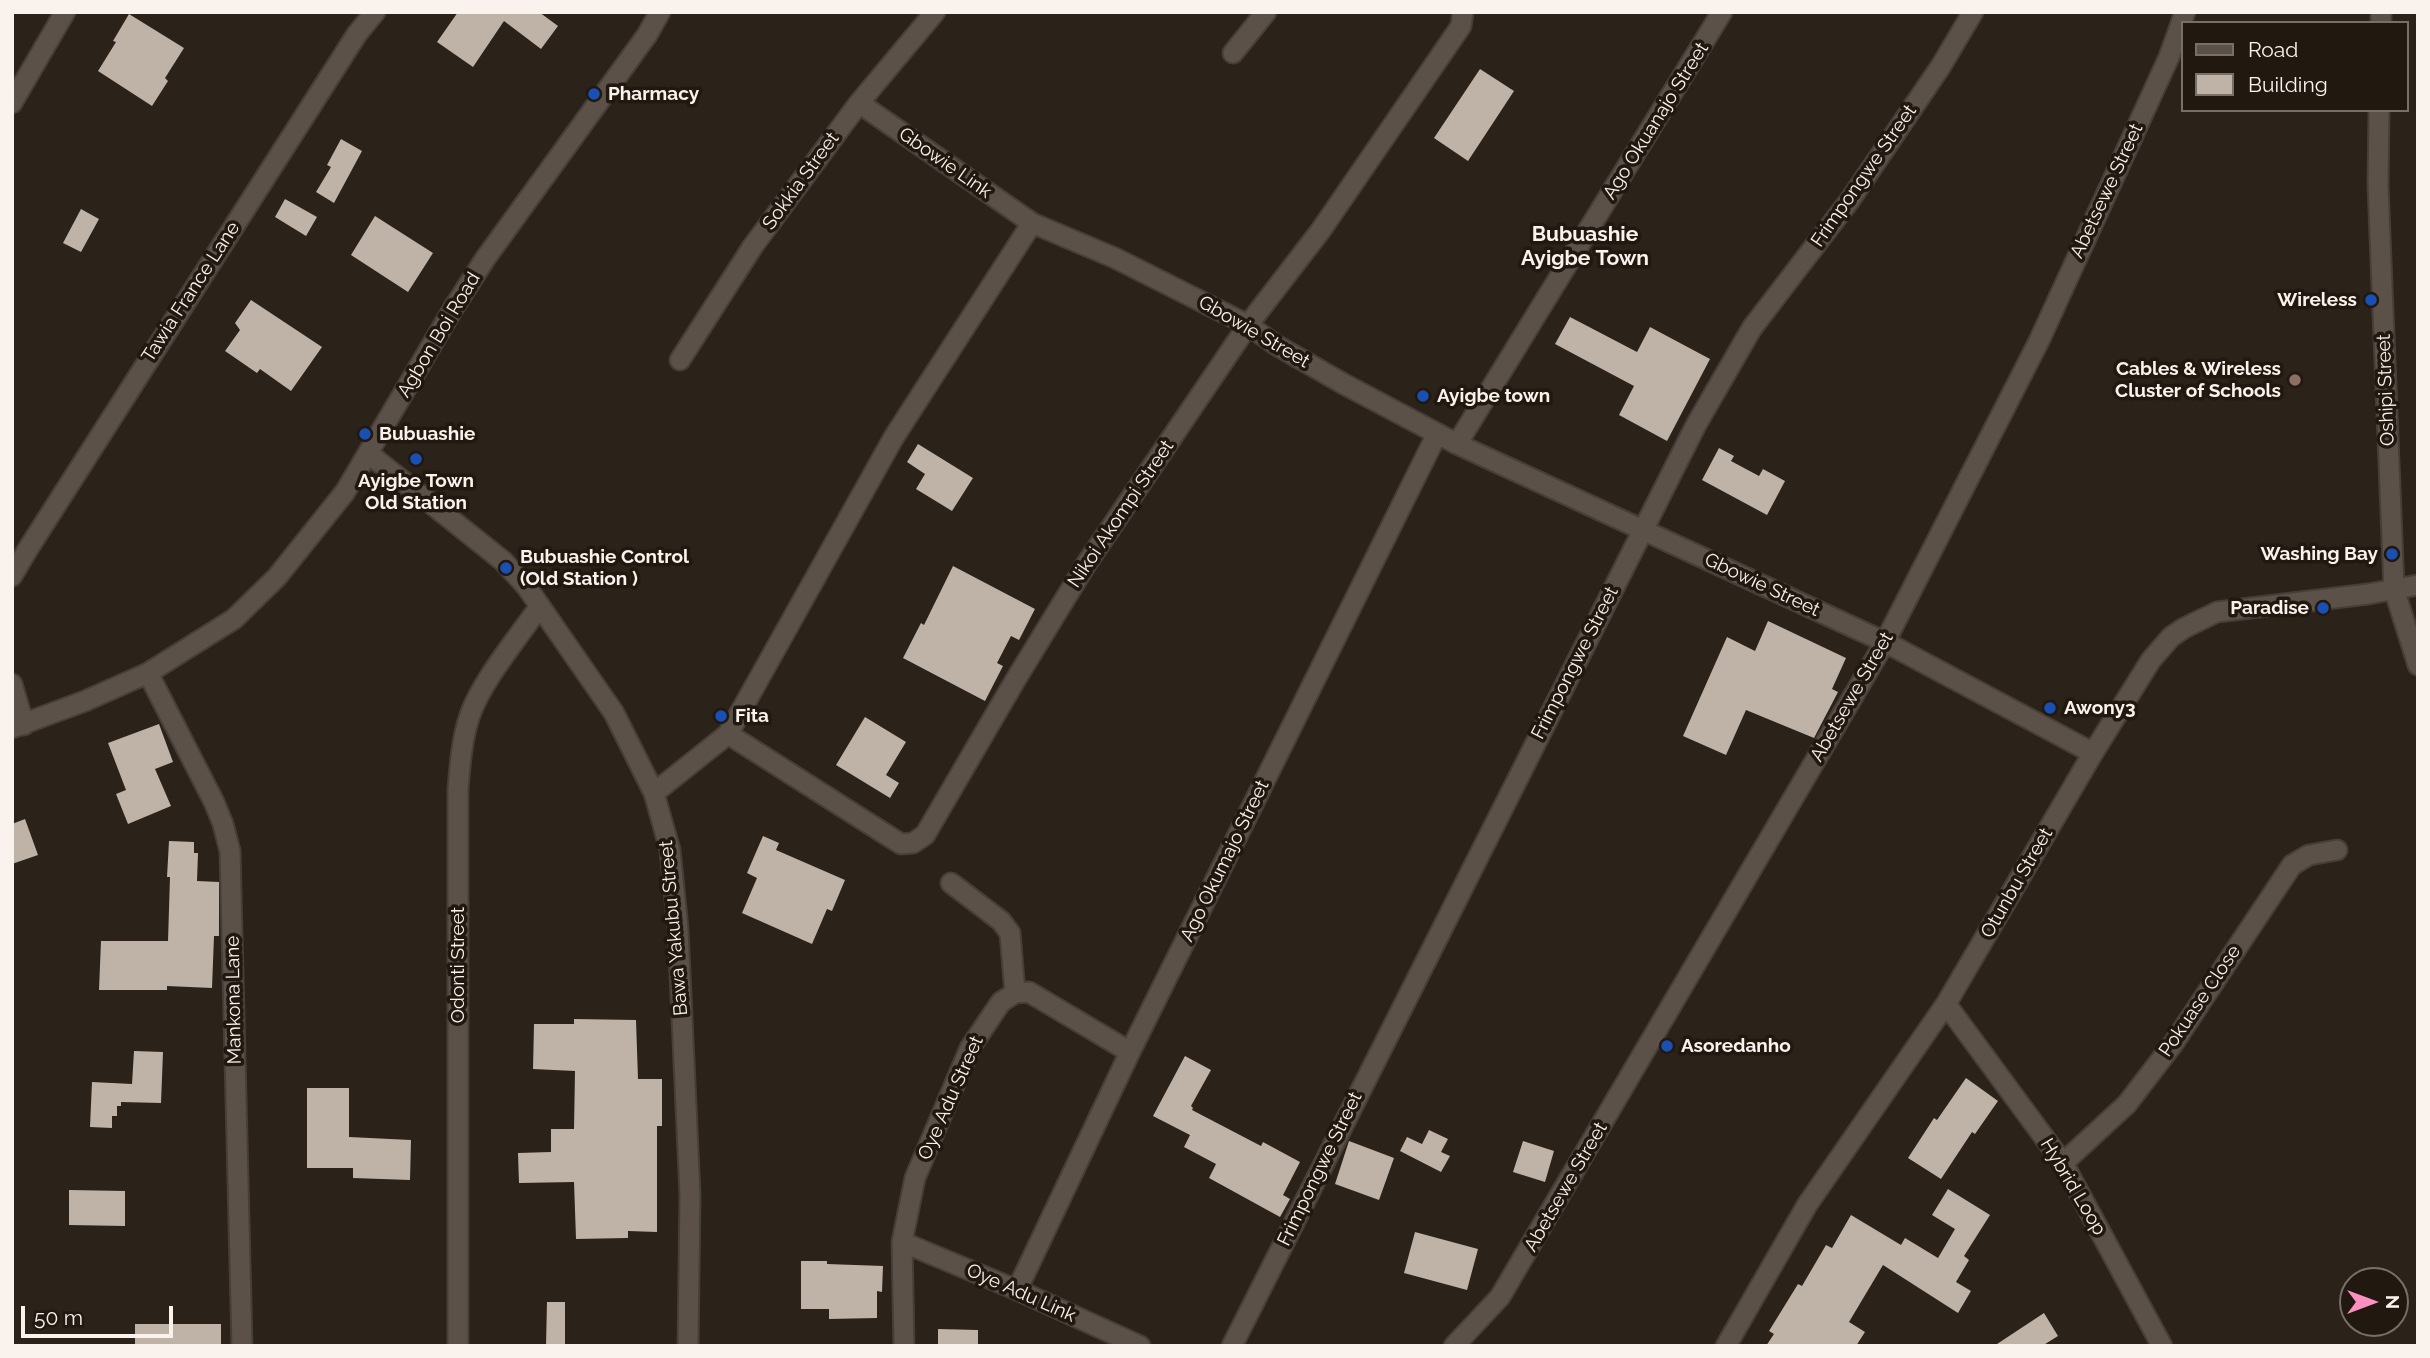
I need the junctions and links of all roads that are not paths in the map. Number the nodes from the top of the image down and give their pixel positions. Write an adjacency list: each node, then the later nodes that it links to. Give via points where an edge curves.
1 (65, 12): 11 (street)
2 (375, 12): 21 (street, Tawia France Lane)
3 (660, 12): 19 (street, Agbon Boi Road, via 479,269)
4 (935, 12): 12 (street, Sokkia Street)
5 (1266, 12): 10 (street)
6 (1462, 12): 15 (street, Nikoi Akompi Street, via 1461,26 1329,218)
7 (1723, 12): 18 (street, Ago Okuanajo Street)
8 (1973, 12): 20 (street, Frimpongwe Street, via 1850,200 1752,328)
9 (2185, 12): 25 (street, Abetsewe Street, via 2169,57 2039,341)
10 (1233, 53)
11 (12, 103)
12 (859, 103): 14 (street, Gbowie Link); 16 (street, Sokkia Street, via 753,246)
13 (2379, 112): 23 (street, Oshipi Street)
14 (1032, 223): 15 (street, Gbowie Street, via 1115,258); 30 (street, via 894,437)
15 (1248, 325): 17 (street, Gbowie Street); 30 (street, Nikoi Akompi Street, via 1087,563 925,835 901,844)
16 (680, 360)
17 (1437, 434): 18 (street, Gbowie Street); 37 (street, Ago Okumajo Street)
18 (1457, 444): 20 (street, Gbowie Street)
19 (369, 454): 24 (street, Bawa Yakubu Street, via 503,561); 27 (street, Agbon Boi Road, via 306,543 261,593 234,619)
20 (1642, 531): 25 (street, Gbowie Street); 46 (street, Frimpongwe Street)
21 (12, 576)
22 (2418, 585): 23 (street, Otunbu Street)
23 (2393, 589): 26 (street, Oshipi Street); 31 (street, Otunbu Street, via 2232,609 2192,623 2171,637 2151,660)
24 (540, 606): 32 (street, Bawa Yakubu Street, via 614,713); 42 (street, Odonti Street, via 479,695 461,755)
25 (1885, 642): 31 (street, Gbowie Street); 47 (street, Abetsewe Street, via 1500,1297)
26 (2418, 665)
27 (148, 673): 29 (street, Agbon Boi Road); 41 (street, Mankona Lane, via 214,802 230,851)
28 (12, 684): 29 (street)
29 (18, 727)
30 (728, 734): 32 (street)
31 (2093, 753): 36 (street, Otunbu Street)
32 (654, 793): 43 (street, Bawa Yakubu Street, via 670,850 678,929 690,1195)
33 (2337, 850): 38 (street, Pokuase Close, via 2309,855 2292,865 2173,1044 2127,1104)
34 (951, 883): 35 (street, via 1010,933)
35 (1015, 993): 37 (street, via 1029,992); 39 (street, Oye Adu Street, via 1001,1002 970,1048 915,1178)
36 (1946, 1004): 38 (street, Hybrid Loop); 48 (street, Otunbu Street, via 1807,1206)
37 (1130, 1052): 40 (street, Ago Okumajo Street)
38 (2063, 1163): 49 (street, Hybrid Loop)
39 (902, 1242): 40 (street, Oye Adu Link); 44 (street, Oye Adu Street)
40 (1017, 1290): 45 (street, Oye Adu Link)
41 (242, 1346)
42 (458, 1346)
43 (688, 1346)
44 (904, 1346)
45 (1140, 1346)
46 (1232, 1346)
47 (1454, 1346)
48 (1726, 1346)
49 (2162, 1346)

